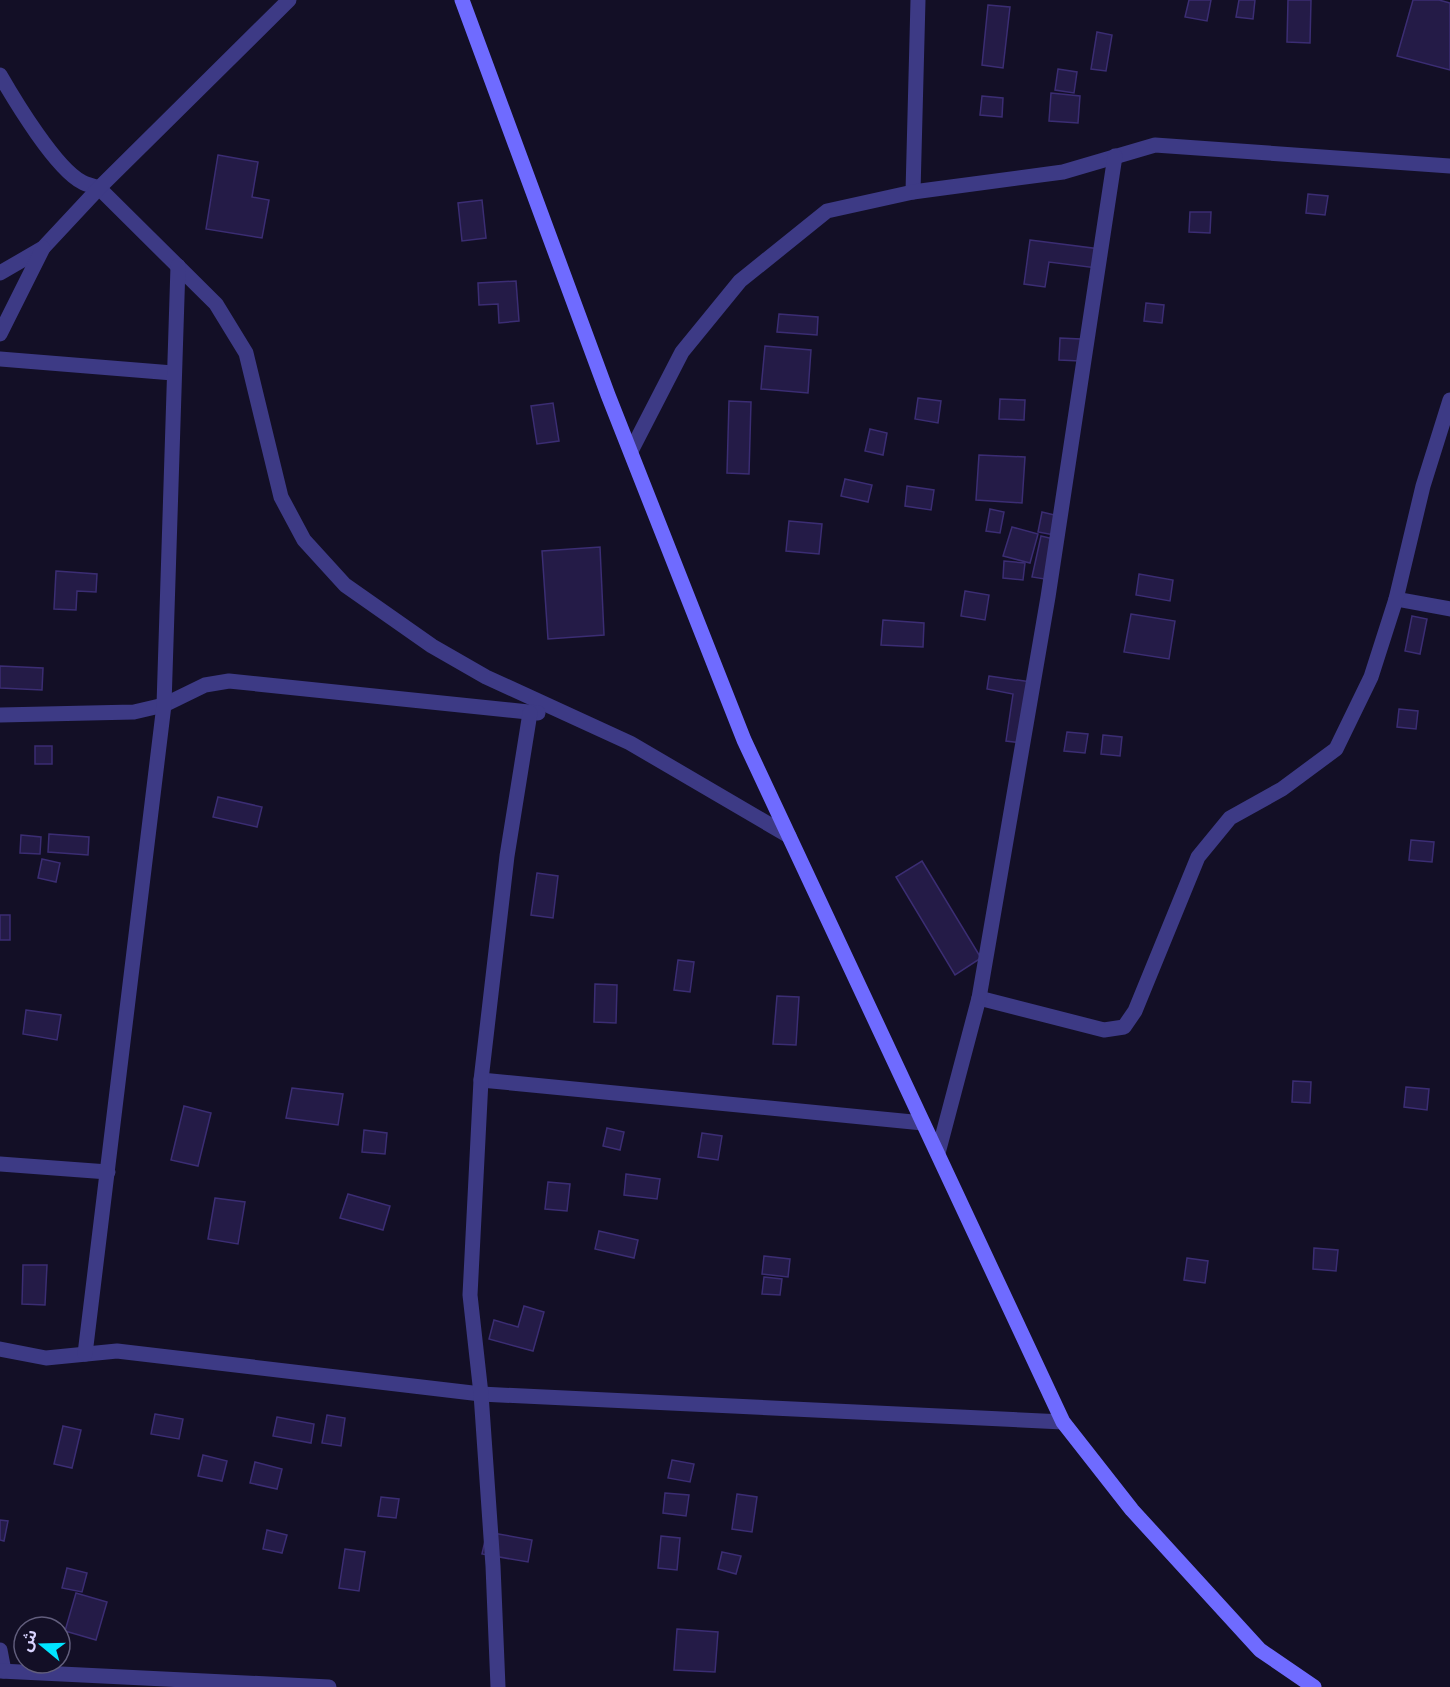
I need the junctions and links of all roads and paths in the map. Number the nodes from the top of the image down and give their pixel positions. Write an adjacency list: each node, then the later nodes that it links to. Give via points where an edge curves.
1 (290, 0): 7 (street)
2 (462, 0): 16 (street)
3 (918, 0): 8 (street)
4 (0, 75): 7 (street, via 16,104 68,172)
5 (1115, 156): 6 (street, via 1155,145); 8 (street, via 1063,172); 24 (street, via 1048,597)
6 (1450, 166)
7 (99, 188): 9 (street); 10 (street)
8 (914, 192): 16 (street, via 827,212 740,281 682,352)
9 (43, 248): 11 (street); 12 (street)
10 (178, 266): 14 (street); 22 (street, via 216,304 246,353 281,497 304,540 345,585 432,646 486,677)
11 (0, 273)
12 (0, 334)
13 (0, 358): 14 (street)
14 (173, 373): 19 (street)
15 (1450, 400): 17 (street, via 1423,486)
16 (631, 451): 23 (street, via 744,740)
17 (1396, 600): 18 (street); 24 (street, via 1371,677 1336,749 1282,789 1230,818 1198,857 1135,1011 1124,1027 1104,1030)
18 (1450, 609)
19 (164, 705): 20 (street, via 205,685 229,681); 21 (street, via 134,712); 29 (street)
20 (530, 712): 22 (street); 25 (street, via 507,856)
21 (0, 715)
22 (571, 717): 23 (street, via 630,743)
23 (789, 836): 26 (street)
24 (979, 998): 27 (street)
25 (481, 1080): 26 (street); 32 (street, via 470,1295)
26 (923, 1123): 27 (street)
27 (938, 1153): 33 (street)
28 (0, 1164): 29 (street)
29 (108, 1172): 31 (street)
30 (0, 1349): 31 (street, via 46,1358)
31 (85, 1354): 32 (street, via 117,1351)
32 (481, 1394): 33 (street); 38 (street)
33 (1063, 1422): 39 (street, via 1132,1510 1260,1650)
34 (0, 1650): 35 (street)
35 (2, 1671): 36 (street)
36 (309, 1687): 37 (street)
37 (329, 1687)
38 (498, 1687)
39 (1314, 1687)

